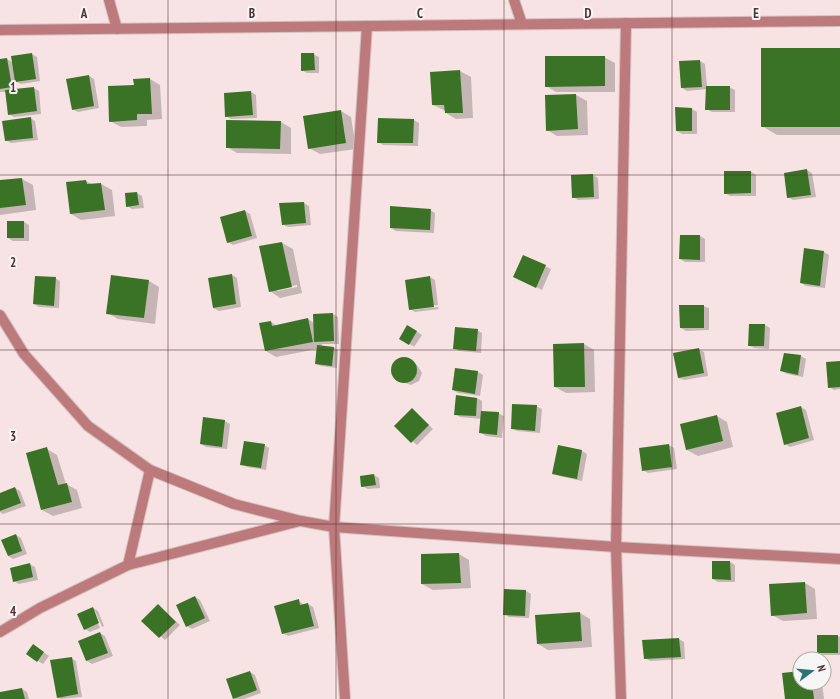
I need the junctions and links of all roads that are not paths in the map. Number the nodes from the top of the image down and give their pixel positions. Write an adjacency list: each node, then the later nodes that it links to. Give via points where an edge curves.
1 (109, 0): 7 (street)
2 (514, 0): 5 (street)
3 (840, 21): 4 (street)
4 (626, 23): 5 (street); 13 (street)
5 (522, 24): 6 (street)
6 (367, 26): 7 (street); 12 (street)
7 (117, 29): 8 (street)
8 (0, 30)
9 (0, 315): 10 (street, via 24,354 88,426)
10 (150, 470): 11 (street, via 234,504); 15 (street)
11 (301, 521): 12 (street); 15 (street)
12 (334, 526): 13 (street); 17 (street)
13 (616, 547): 14 (street); 18 (street)
14 (840, 559)
15 (128, 565): 16 (street, via 40,608)
16 (0, 632)
17 (345, 699)
18 (621, 699)

